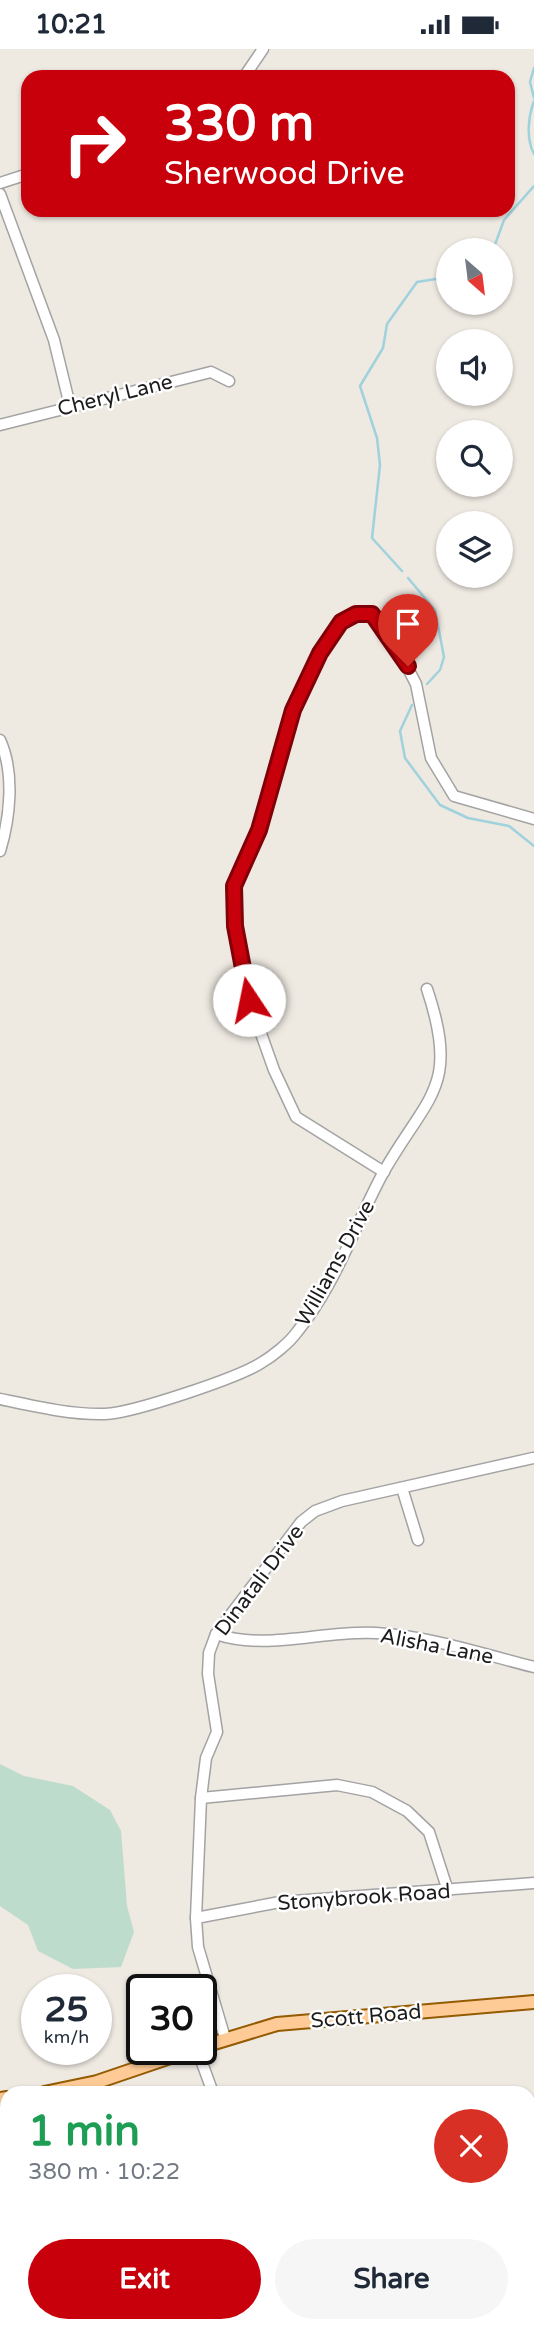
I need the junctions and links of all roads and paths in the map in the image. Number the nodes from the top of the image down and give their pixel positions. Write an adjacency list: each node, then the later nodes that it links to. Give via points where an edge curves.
1 (263, 49): 2 (street)
2 (249, 70)
3 (21, 176): 4 (street)
4 (0, 183)
5 (0, 194): 7 (street, via 54,340)
6 (229, 381): 7 (street, Cheryl Lane, via 211,372)
7 (70, 406): 8 (street, Cheryl Lane)
8 (0, 425)
9 (0, 740): 11 (street, via 9,793)
10 (534, 819): 13 (street, via 454,796 431,758 422,702 399,650 372,614 356,614 341,622 320,653 293,710 259,830 234,886 235,926 249,1000 296,1117)
11 (0, 851)
12 (427, 989): 13 (street, Williams Drive, via 439,1027 439,1078 427,1106)
13 (384, 1172): 14 (street, Williams Drive, via 297,1333 261,1364 166,1399 106,1414)
14 (0, 1399)
15 (533, 1458): 16 (street, Dinatali Drive)
16 (402, 1487): 17 (street); 18 (street, Dinatali Drive, via 314,1511 300,1522)
17 (418, 1540)
18 (216, 1634): 19 (street, Alisha Lane, via 246,1642 376,1633); 20 (street, Dinatali Drive, via 208,1674 217,1732 206,1758)
19 (534, 1667)
20 (201, 1798): 22 (street, via 337,1785 372,1791 407,1811 429,1832); 23 (street, Dinatali Drive)
21 (534, 1883): 22 (street, Stonybrook Road)
22 (448, 1891): 23 (street, Stonybrook Road, via 280,1902)
23 (196, 1917): 25 (street, Dinatali Drive, via 198,1947)
24 (534, 2002): 25 (main road, Scott Road, via 287,2023)
25 (225, 2038): 26 (main road, Scott Road)
26 (217, 2041)
27 (148, 2065): 29 (main road, Scott Road)
28 (204, 2065): 30 (street)
29 (78, 2086)
30 (211, 2086)

